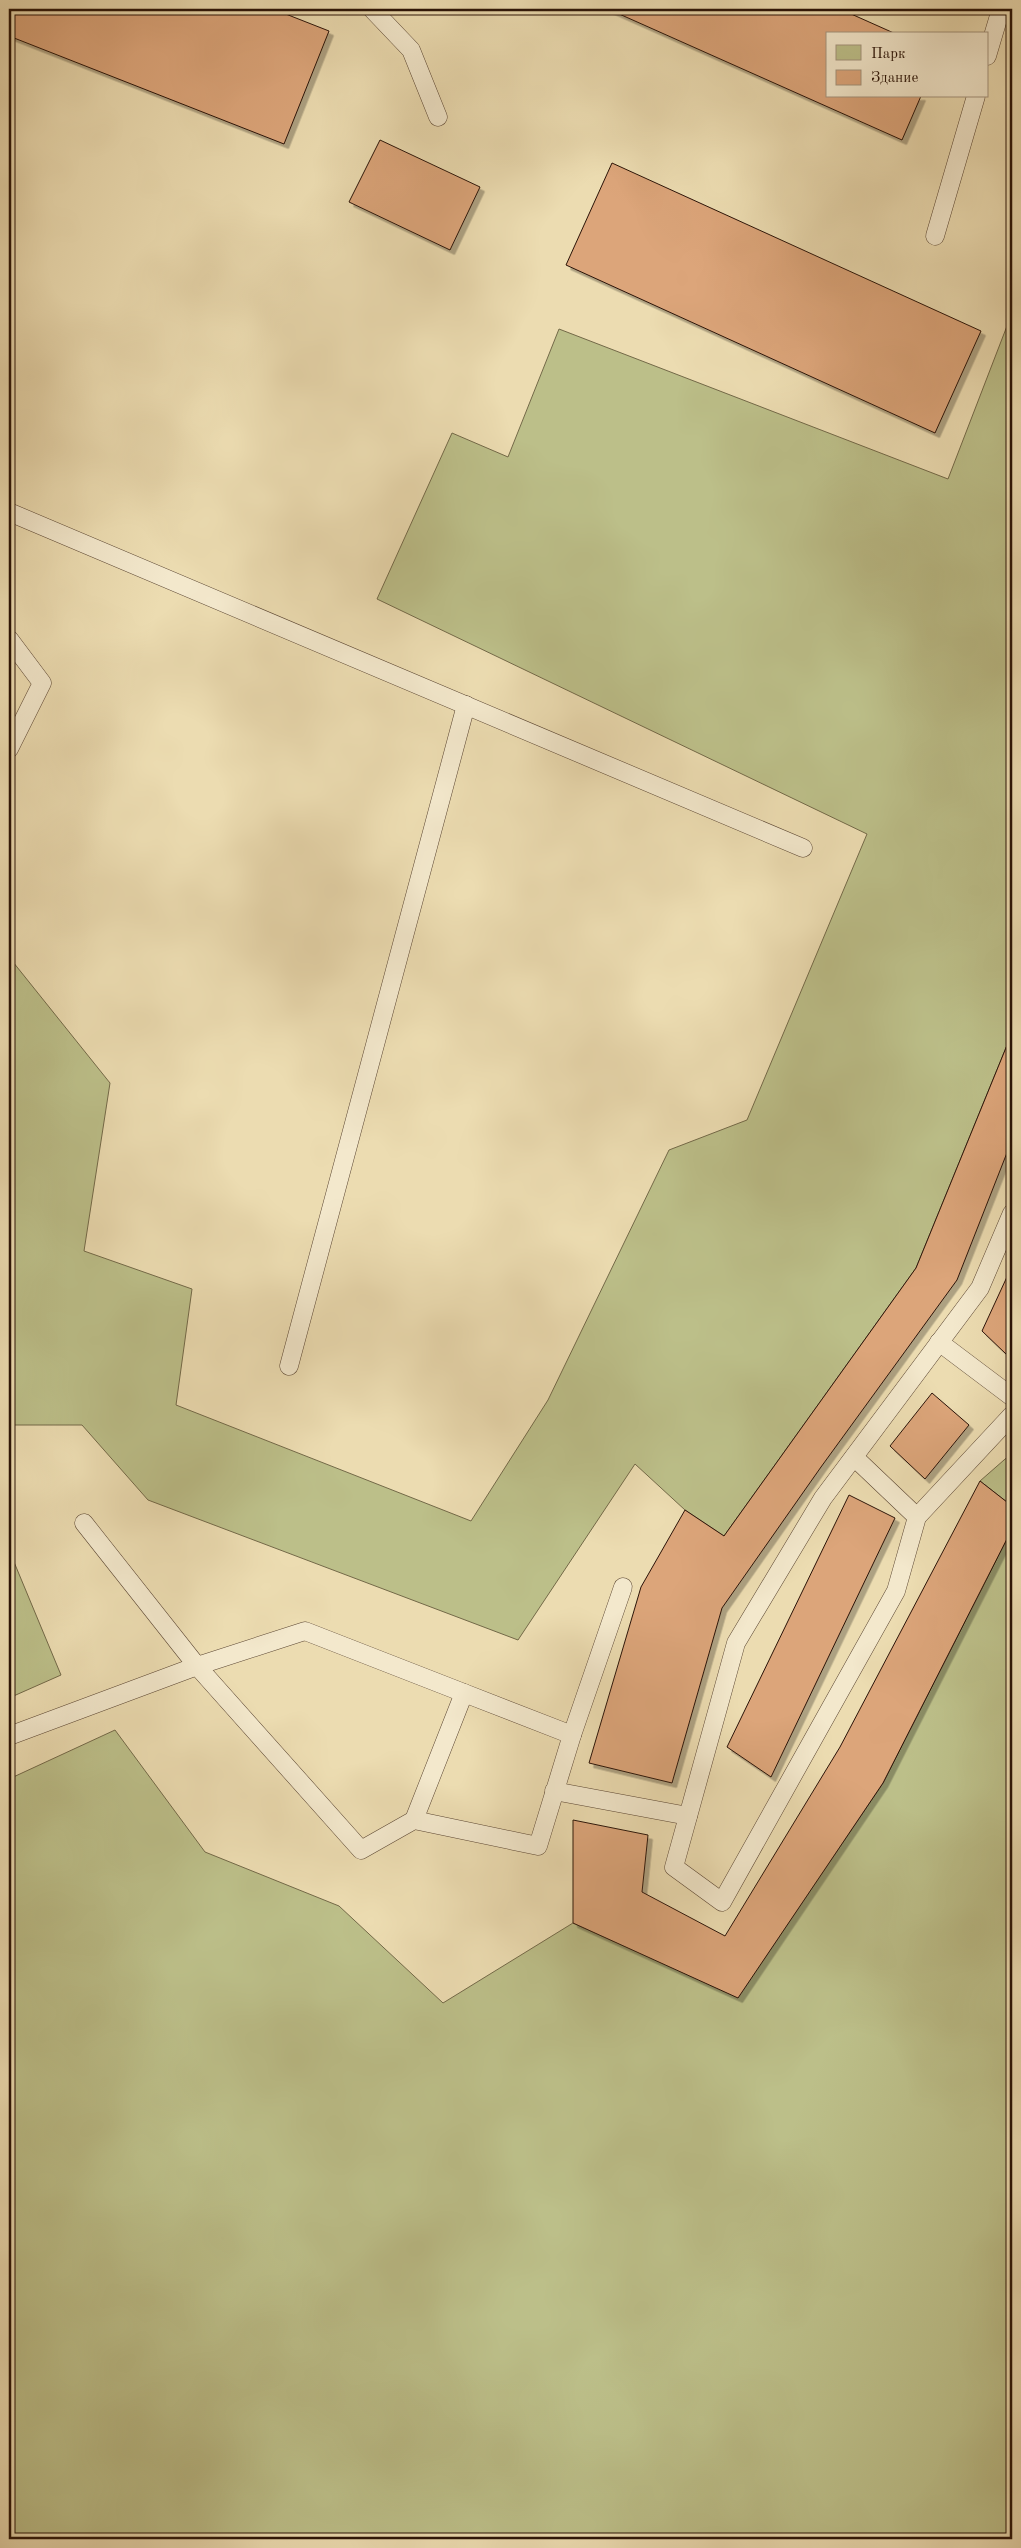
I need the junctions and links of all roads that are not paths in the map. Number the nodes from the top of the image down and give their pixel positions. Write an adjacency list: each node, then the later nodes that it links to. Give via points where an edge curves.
1 (372, 9): 5 (lane, via 411,50)
2 (1001, 9): 3 (lane)
3 (988, 53)
4 (975, 98): 6 (lane)
5 (438, 117)
6 (935, 236)
7 (9, 512): 9 (lane)
8 (9, 639): 10 (lane, via 42,683)
9 (466, 706): 11 (lane); 14 (lane)
10 (9, 749)
11 (803, 848)
12 (1012, 1213): 13 (lane, via 980,1288)
13 (939, 1342): 15 (lane); 17 (lane)
14 (289, 1366)
15 (1012, 1397)
16 (1012, 1415): 18 (lane)
17 (854, 1457): 18 (lane); 26 (lane, via 824,1498 736,1643)
18 (917, 1516): 26 (lane, via 896,1591 722,1902 674,1867)
19 (84, 1524): 21 (lane)
20 (623, 1587): 23 (lane)
21 (197, 1666): 22 (lane, via 305,1631); 24 (lane); 27 (lane, via 362,1850)
22 (464, 1693): 23 (lane); 27 (lane)
23 (572, 1735): 25 (lane)
24 (9, 1736)
25 (554, 1791): 26 (lane); 27 (lane, via 538,1846)
26 (688, 1816)
27 (414, 1820)

